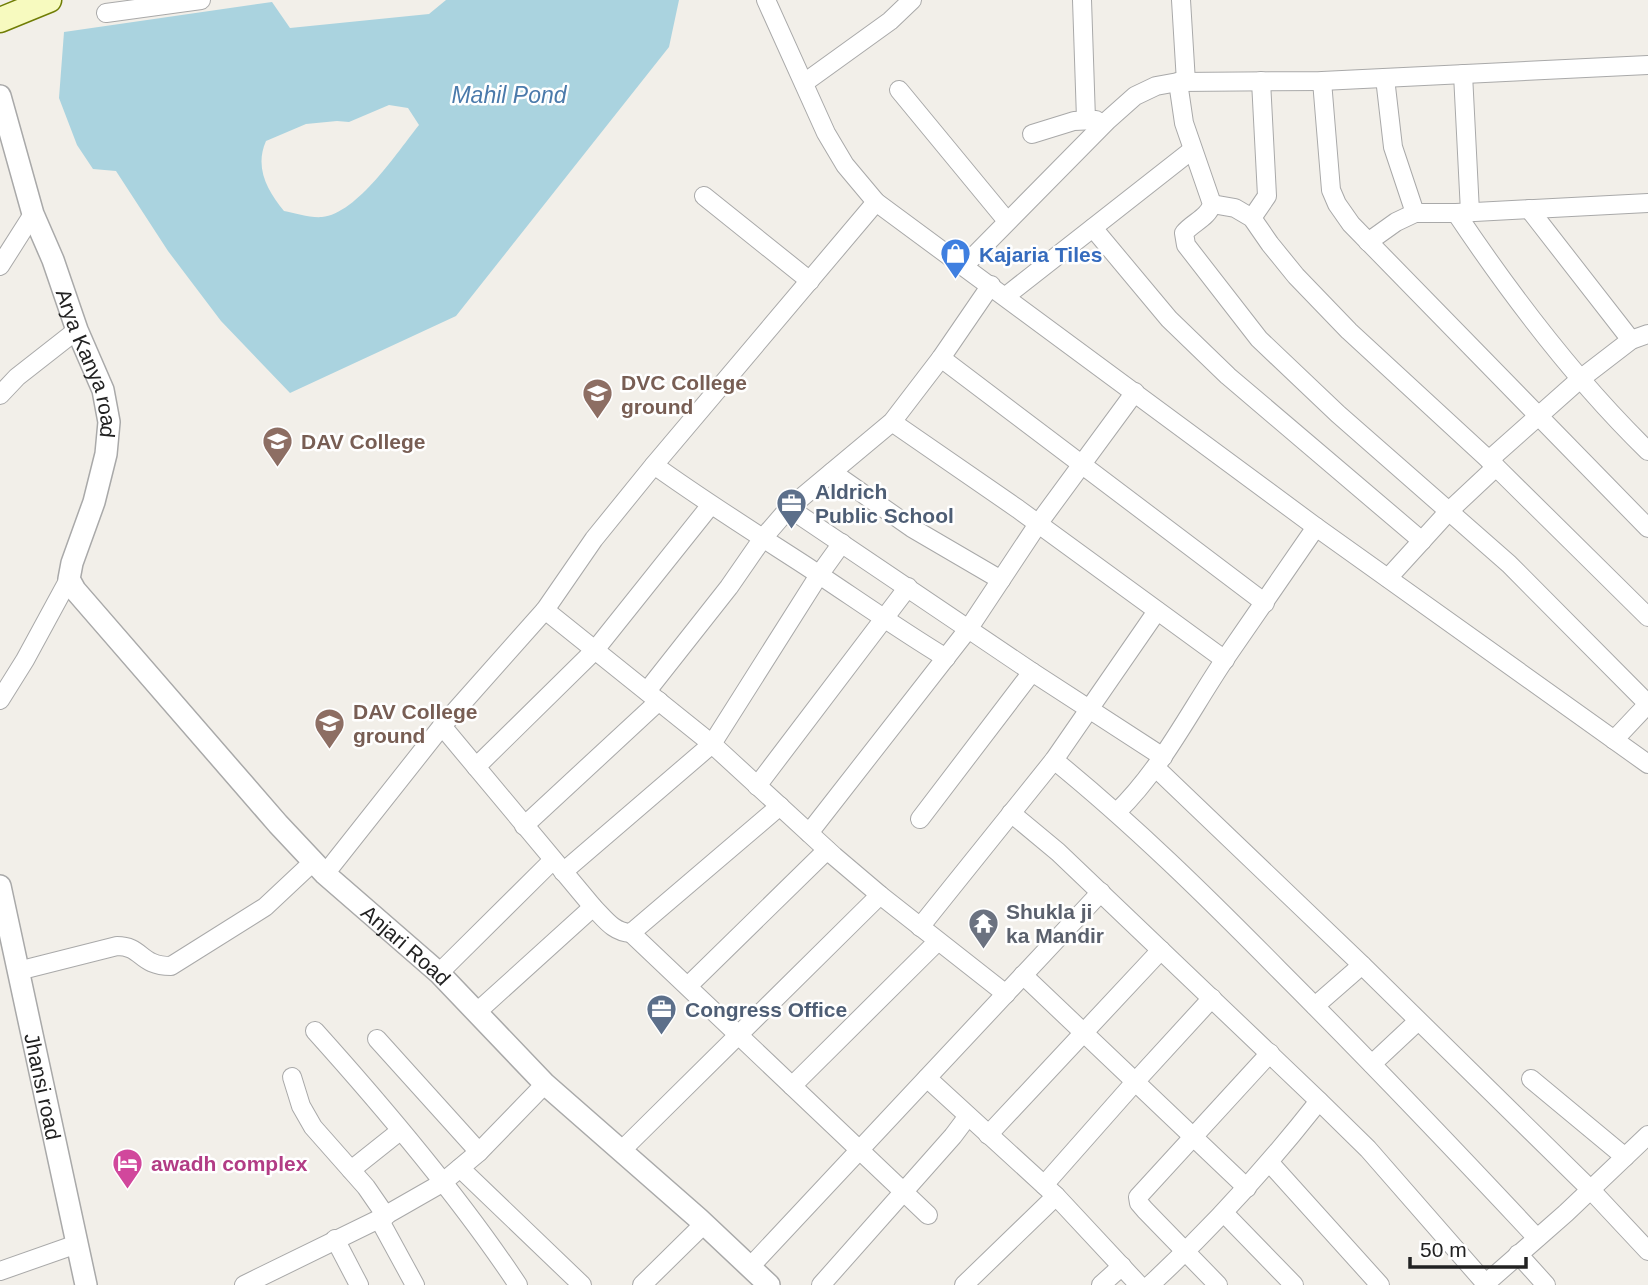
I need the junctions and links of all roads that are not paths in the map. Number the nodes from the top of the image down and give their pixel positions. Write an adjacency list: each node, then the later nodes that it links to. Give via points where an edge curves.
1 (49, 0): 8 (main road)
2 (201, 0): 7 (street)
3 (766, 0): 15 (street)
4 (912, 0): 15 (street, via 890,22)
5 (1082, 0): 18 (street)
6 (1181, 0): 13 (street)
7 (106, 13)
8 (0, 20)
9 (1648, 65): 10 (street)
10 (1463, 74): 11 (street); 27 (street)
11 (1385, 78): 12 (street); 29 (street, via 1392,146)
12 (1322, 81): 14 (street); 33 (street, via 1331,190)
13 (1182, 82): 14 (street); 19 (street, via 1156,86 1135,96); 21 (street, via 1184,123)
14 (1261, 82): 30 (street, via 1267,196)
15 (804, 83): 23 (street, via 845,165)
16 (899, 90): 31 (street)
17 (0, 96): 28 (street, Arya Kanya road)
18 (1086, 119): 19 (street); 20 (street)
19 (1108, 120): 31 (street)
20 (1032, 134)
21 (1192, 150): 25 (street); 32 (street)
22 (704, 196): 36 (street)
23 (876, 202): 35 (street); 36 (street)
24 (1648, 203): 26 (street)
25 (1212, 204): 30 (street, via 1235,208); 55 (street, via 1206,216 1184,233 1185,246 1259,339)
26 (1529, 209): 27 (street); 41 (street)
27 (1463, 213): 29 (street); 43 (street, via 1490,264)
28 (33, 214): 34 (street); 39 (street, Arya Kanya road)
29 (1415, 214): 33 (street)
30 (1252, 218): 50 (street, via 1296,276 1349,331)
31 (1007, 221): 35 (street)
32 (1093, 228): 38 (street); 60 (street, via 1169,319 1228,376)
33 (1368, 242): 46 (street)
34 (0, 266)
35 (964, 266): 37 (street)
36 (810, 281): 51 (street)
37 (991, 285): 38 (street); 42 (street)
38 (1006, 296): 44 (street)
39 (77, 330): 45 (street); 64 (street, Arya Kanya road, via 103,390 109,422 94,502)
40 (1648, 334): 41 (street)
41 (1630, 340): 43 (street)
42 (941, 358): 47 (street); 49 (street)
43 (1579, 380): 46 (street); 48 (street)
44 (1135, 392): 49 (street); 57 (street)
45 (0, 395)
46 (1538, 418): 50 (street); 58 (street)
47 (892, 422): 52 (street); 56 (street)
48 (1648, 451)
49 (1080, 464): 56 (street); 67 (street)
50 (1493, 464): 55 (street); 70 (street)
51 (654, 466): 53 (street); 68 (street, via 594,539)
52 (832, 472): 54 (street); 65 (street, via 912,528)
53 (710, 506): 59 (street); 73 (street)
54 (789, 508): 59 (street); 61 (street)
55 (1449, 511): 60 (street); 79 (street, via 1509,564)
56 (1038, 524): 65 (street); 69 (street)
57 (1316, 527): 63 (street); 67 (street)
58 (1648, 528)
59 (763, 538): 62 (street); 77 (street)
60 (1422, 541): 63 (street)
61 (842, 544): 62 (street); 66 (street)
62 (819, 575): 71 (street); 83 (street)
63 (1388, 578): 82 (street)
64 (69, 579): 78 (street, Arya Kanya road); 97 (street, Anjari Road)
65 (1001, 580): 72 (street)
66 (908, 587): 71 (street); 72 (street)
67 (1265, 603): 75 (street)
68 (545, 610): 73 (street); 81 (street)
69 (1157, 611): 75 (street); 80 (street)
70 (1648, 617)
71 (883, 620): 74 (street); 88 (street)
72 (969, 628): 74 (street); 76 (street)
73 (595, 650): 77 (street); 87 (street)
74 (946, 658): 94 (street)
75 (1225, 660): 85 (street)
76 (1032, 672): 80 (street); 92 (street)
77 (653, 696): 83 (street); 93 (street)
78 (0, 700)
79 (1648, 704): 82 (street)
80 (1089, 709): 84 (street); 85 (street)
81 (442, 726): 87 (street); 97 (street)
82 (1614, 740): 86 (street)
83 (712, 744): 88 (street); 96 (street)
84 (1054, 760): 90 (street); 91 (street)
85 (1159, 763): 90 (street); 106 (street)
86 (1648, 764)
87 (476, 767): 93 (street)
88 (757, 786): 89 (street)
89 (780, 806): 94 (street); 103 (street)
90 (1117, 812): 113 (street)
91 (1012, 813): 99 (street); 102 (street)
92 (920, 819)
93 (524, 825): 96 (street)
94 (809, 833): 95 (street)
95 (827, 850): 100 (street); 110 (street)
96 (558, 866): 101 (street); 108 (street)
97 (319, 868): 107 (street, via 170,966 157,966 128,946 117,946); 108 (street, Anjari Road)
98 (0, 886): 107 (street, Jhansi road)
99 (1101, 892): 105 (street); 109 (street)
100 (880, 895): 102 (street); 117 (street)
101 (593, 907): 103 (street, via 612,928); 114 (street)
102 (920, 928): 104 (street)
103 (631, 933): 110 (street)
104 (937, 942): 111 (street); 127 (street)
105 (1161, 950): 112 (street); 118 (street)
106 (1362, 965): 113 (street); 115 (street)
107 (18, 971): 152 (street, Jhansi road)
108 (439, 973): 114 (street, Anjari Road)
109 (1023, 975): 111 (street); 118 (street)
110 (688, 986): 117 (street)
111 (1006, 994): 123 (street)
112 (1212, 998): 120 (street); 125 (street)
113 (1315, 1006): 121 (street)
114 (477, 1012): 126 (street, Anjari Road)
115 (1418, 1021): 121 (street); 143 (street)
116 (315, 1031): 130 (street)
117 (738, 1033): 127 (street); 135 (street)
118 (1082, 1033): 125 (street); 131 (street)
119 (377, 1039): 136 (street)
120 (1270, 1053): 128 (street); 133 (street)
121 (1372, 1064): 150 (street)
122 (292, 1077): 140 (street, via 313,1127)
123 (927, 1078): 129 (street); 134 (street)
124 (1531, 1079): 137 (street)
125 (1135, 1082): 133 (street); 145 (street)
126 (545, 1084): 135 (street, Anjari Road); 136 (street)
127 (792, 1086): 134 (street)
128 (1320, 1101): 138 (street); 162 (street, via 1368,1149)
129 (968, 1116): 131 (street); 144 (street)
130 (400, 1131): 140 (street); 141 (street)
131 (988, 1135): 145 (street)
132 (1648, 1135): 137 (street)
133 (1193, 1137): 142 (street); 154 (street, via 1138,1197)
134 (859, 1150): 144 (street); 157 (street)
135 (621, 1151): 149 (street, Anjari Road)
136 (479, 1152): 139 (street)
137 (1625, 1157): 143 (street)
138 (1270, 1163): 142 (street); 175 (street)
139 (460, 1168): 141 (street); 166 (street)
140 (351, 1170): 148 (street)
141 (442, 1183): 148 (street); 165 (street)
142 (1247, 1188): 146 (street)
143 (1590, 1189): 150 (street); 153 (street)
144 (903, 1191): 147 (street); 169 (street)
145 (1050, 1191): 156 (street); 170 (street)
146 (1224, 1213): 154 (street); 159 (street)
147 (928, 1215)
148 (382, 1218): 151 (street); 160 (street)
149 (704, 1224): 157 (street, Anjari Road); 167 (street)
150 (1537, 1238): 155 (street)
151 (335, 1240): 161 (street); 164 (street)
152 (77, 1244): 158 (street); 163 (street, Jhansi road)
153 (1648, 1251)
154 (1186, 1252): 173 (street); 174 (street)
155 (1518, 1254): 162 (street); 176 (street)
156 (1122, 1266): 171 (street); 172 (street)
157 (750, 1267): 168 (street, Anjari Road)
158 (0, 1270)
159 (1284, 1282)
160 (410, 1283)
161 (251, 1284)
162 (1485, 1284)
163 (86, 1285)
164 (359, 1285)
165 (518, 1285)
166 (582, 1285)
167 (642, 1285)
168 (769, 1285)
169 (821, 1285)
170 (964, 1285)
171 (1101, 1285)
172 (1139, 1285)
173 (1150, 1285)
174 (1218, 1285)
175 (1380, 1285)
176 (1546, 1285)

